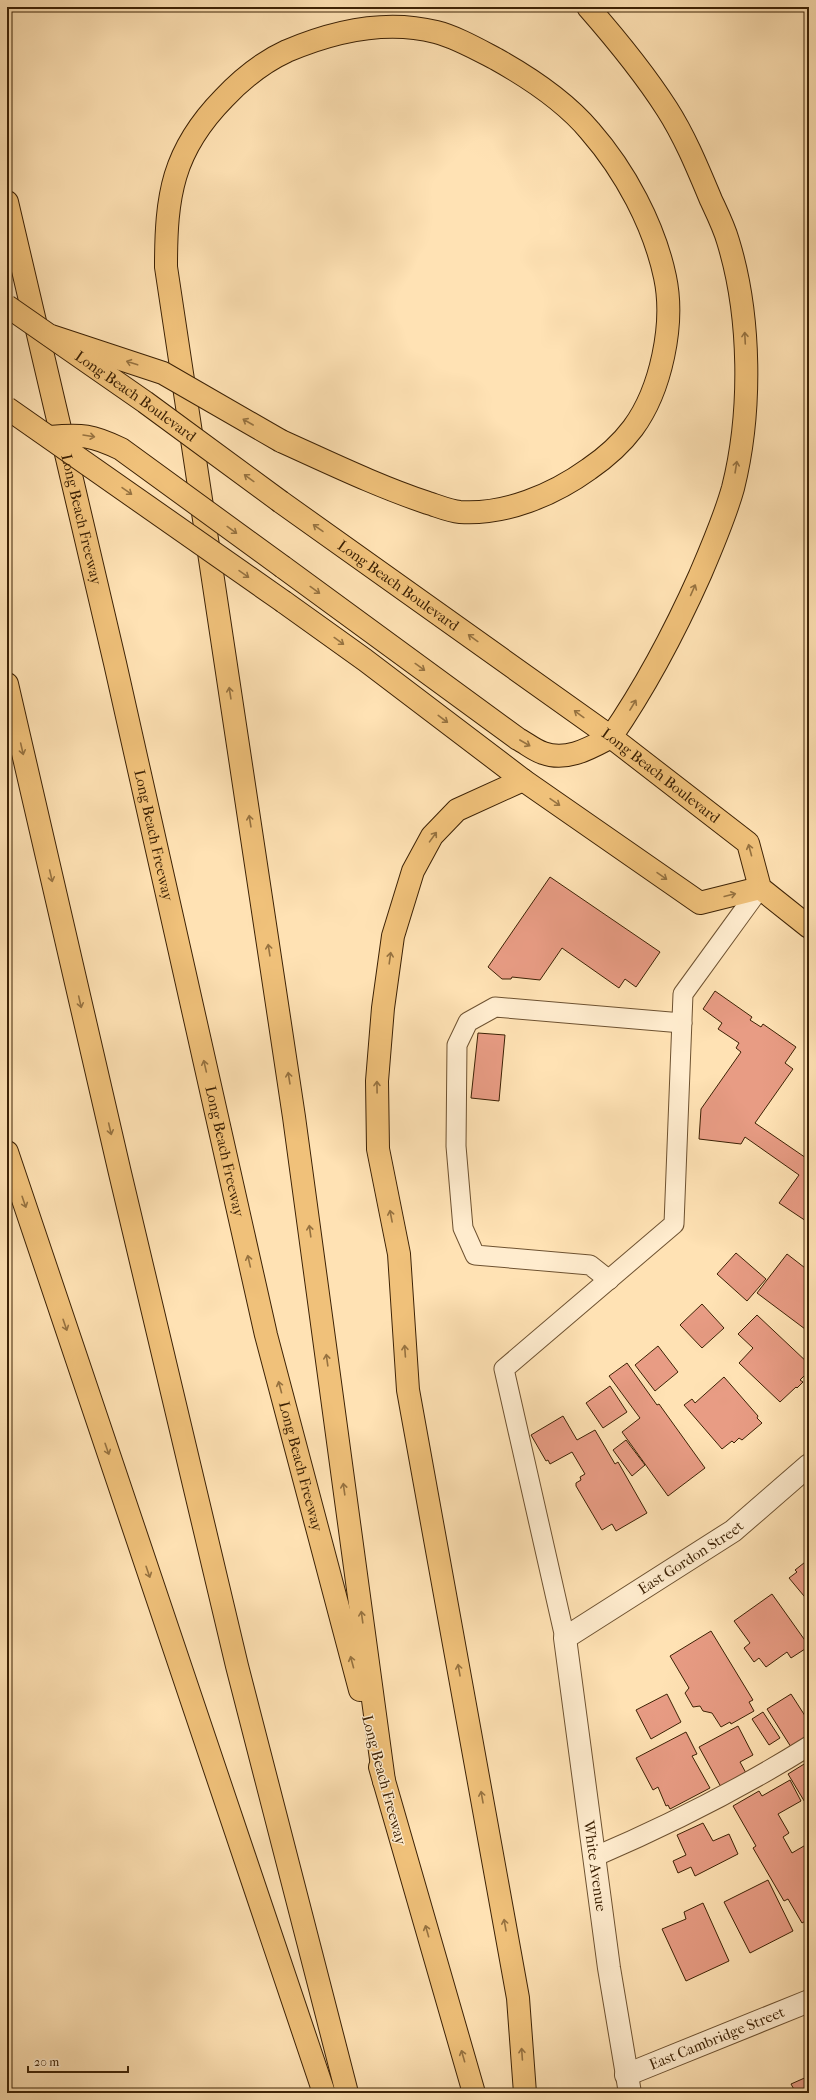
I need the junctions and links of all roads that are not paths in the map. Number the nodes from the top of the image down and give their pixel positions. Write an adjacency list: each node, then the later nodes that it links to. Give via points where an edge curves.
1 (588, 7): 8 (main road, one-way to 1, via 636,699 681,617 711,549 733,488 743,427 747,371 743,306 728,240 699,171 667,110 618,42)
2 (7, 202): 18 (main road, Long Beach Freeway, one-way to 2, via 266,1335 115,663)
3 (7, 306): 4 (main road, Long Beach Boulevard, bridge)
4 (51, 336): 8 (main road, Long Beach Boulevard, one-way to 4, bridge); 18 (main road, one-way to 4, bridge, via 294,1117 166,267 166,225 171,189 182,153 205,118 238,83 268,62 312,41 354,29 394,26 436,32 477,49 518,72 558,99 590,130 638,203 655,241 666,279 669,318 664,354 652,395 633,428 606,457 570,483 532,500 498,509 458,512 391,491 281,441 163,373)
5 (7, 408): 6 (main road, bridge)
6 (50, 437): 8 (main road, one-way to 8, bridge, via 78,434 98,437 121,449 518,739 542,753 561,757 588,750); 9 (main road, one-way to 9, bridge, via 365,660)
7 (7, 684): 23 (main road, one-way to 23, via 236,1658)
8 (611, 737): 10 (main road, Long Beach Boulevard, one-way to 8, via 748,843)
9 (523, 780): 10 (main road, one-way to 10, via 700,903); 25 (main road, one-way to 9, via 518,1998 408,1390 399,1254 378,1149 377,1081 383,1008 393,936 413,871 432,836 457,810)
10 (760, 888): 11 (main road); 12 (lane, via 683,994)
11 (809, 927)
12 (682, 1023): 14 (lane, via 674,1224); 14 (lane, via 495,1006 468,1022 457,1046 456,1146 463,1228 475,1255 590,1265)
13 (7, 1152): 22 (main road, one-way to 22)
14 (609, 1280): 16 (lane, via 504,1369)
15 (809, 1466): 16 (street, East Gordon Street, via 734,1531)
16 (565, 1638): 19 (street, White Avenue)
17 (809, 1746): 19 (lane, via 749,1783 656,1831)
18 (384, 1781): 24 (main road, Long Beach Freeway, one-way to 18)
19 (594, 1857): 21 (street, White Avenue)
20 (809, 2001): 21 (street, East Cambridge Street)
21 (628, 2084)
22 (324, 2093)
23 (347, 2093)
24 (474, 2093)
25 (525, 2093)

